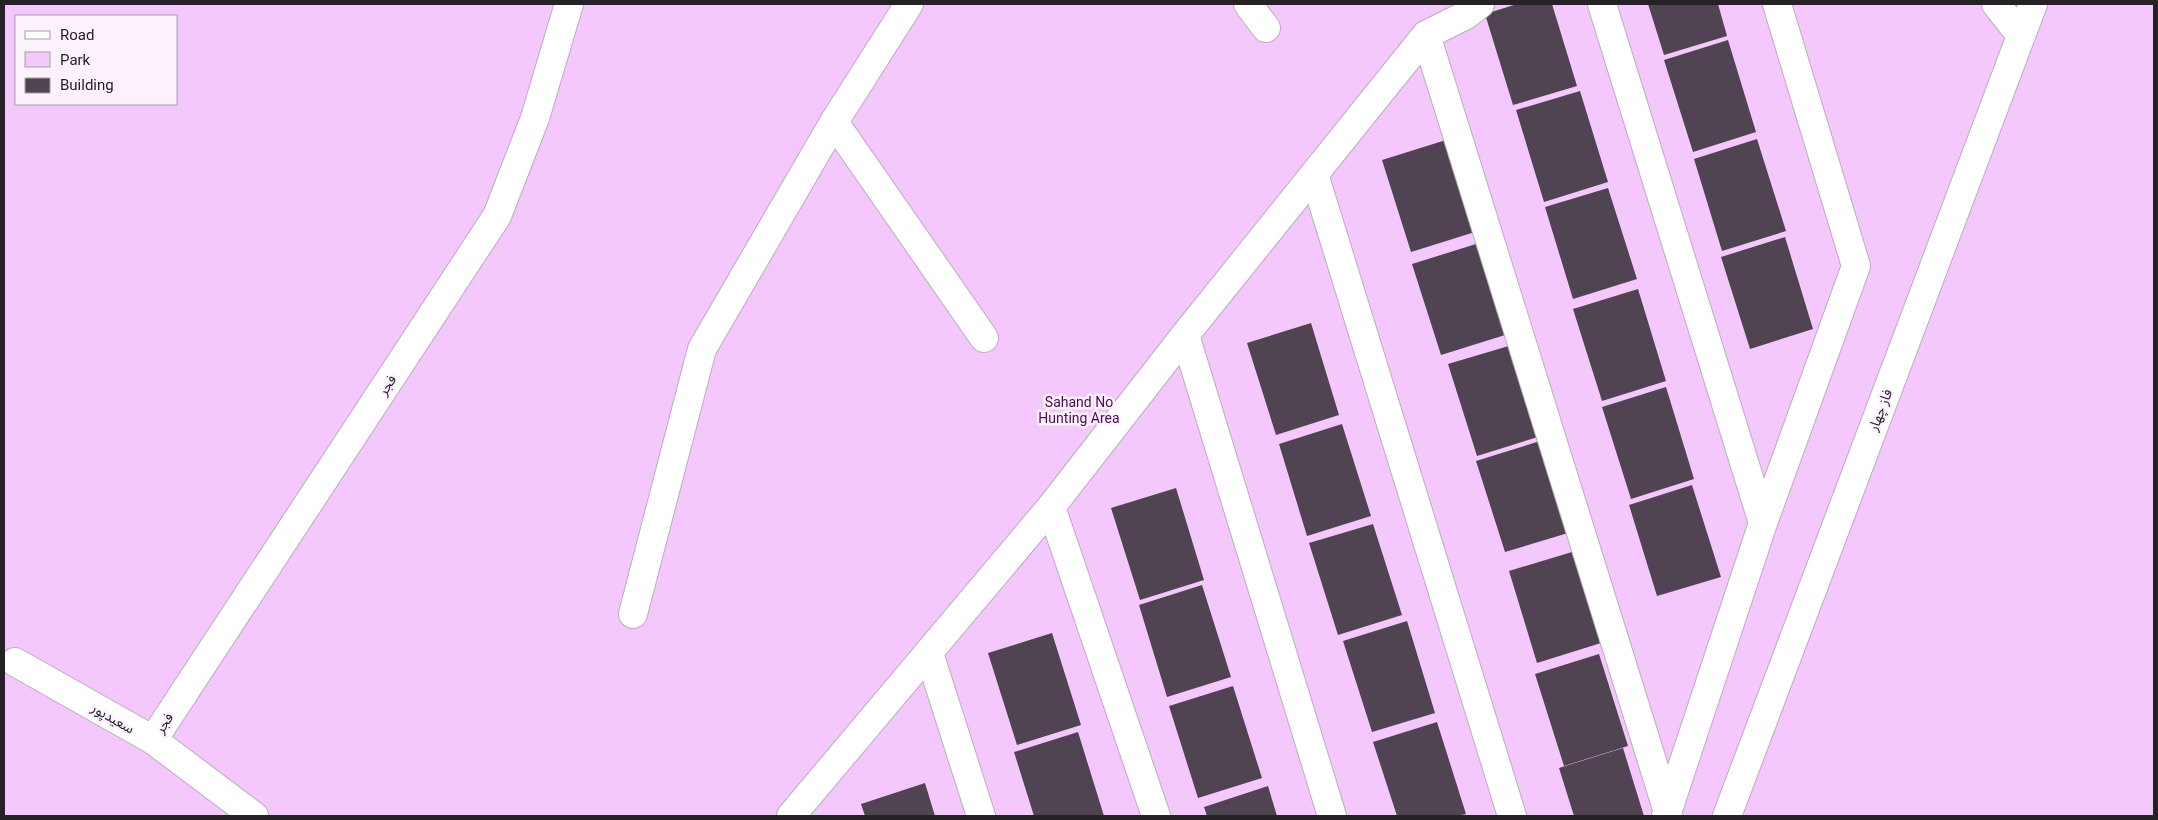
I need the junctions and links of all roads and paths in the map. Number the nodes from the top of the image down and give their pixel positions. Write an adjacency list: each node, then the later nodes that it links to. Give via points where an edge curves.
1 (569, 4): 21 (street, فجر, via 535,118 497,216)
2 (909, 4): 12 (street)
3 (1248, 4): 9 (street)
4 (1480, 4): 10 (street, via 1466,15)
5 (1602, 4): 17 (street)
6 (1777, 4): 17 (street, via 1856,266)
7 (1996, 4): 11 (street)
8 (2032, 4): 11 (street, فاز چهار)
9 (1266, 28)
10 (1426, 35): 13 (street); 22 (street)
11 (2021, 36): 29 (street, فاز چهار)
12 (834, 122): 15 (street); 18 (street, via 702,349)
13 (1314, 174): 14 (street); 28 (street)
14 (1185, 335): 16 (street); 27 (street)
15 (984, 338)
16 (1051, 508): 19 (street); 26 (street)
17 (1763, 523): 22 (street)
18 (633, 614)
19 (928, 653): 24 (street); 25 (street)
20 (15, 662): 21 (street, سعیدپور)
21 (153, 740): 23 (street, سعیدپور)
22 (1667, 814)
23 (254, 816)
24 (791, 816)
25 (981, 816)
26 (1156, 816)
27 (1332, 816)
28 (1512, 816)
29 (1727, 816)

